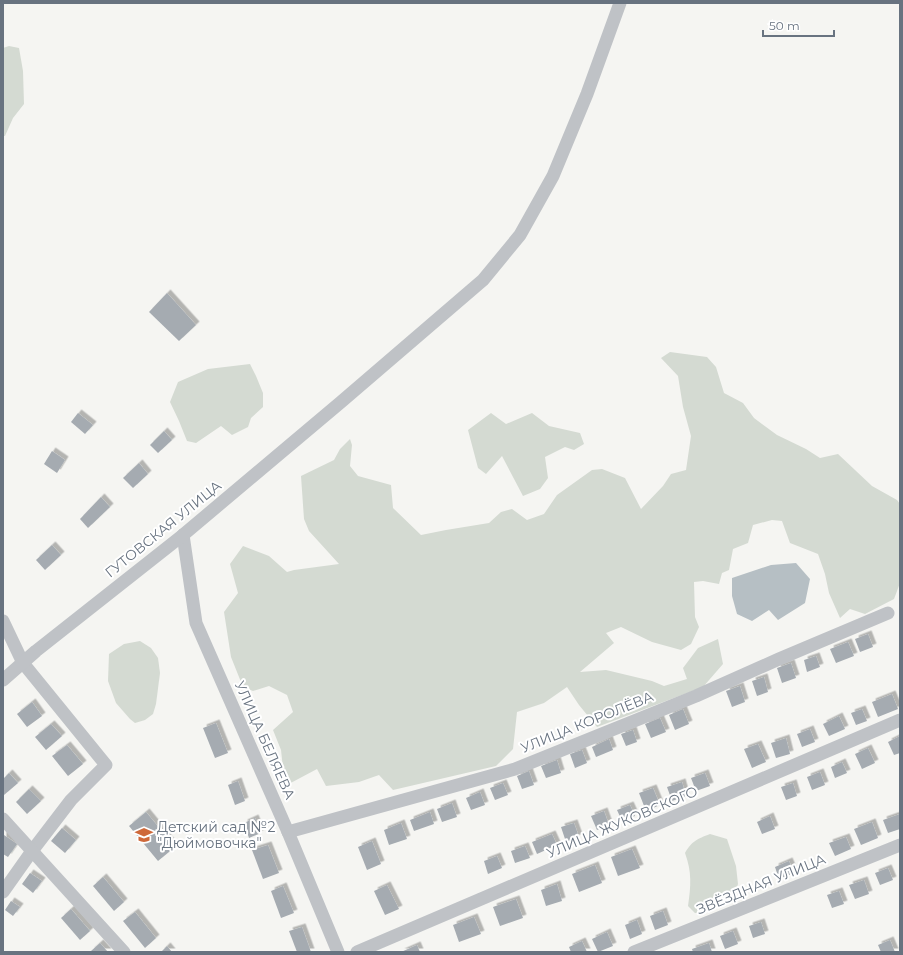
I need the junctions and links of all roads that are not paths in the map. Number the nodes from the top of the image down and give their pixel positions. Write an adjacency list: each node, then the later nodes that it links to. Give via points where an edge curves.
1 (620, 3): 2 (street, ГУТОВСКАЯ УЛИЦА, via 587,94 553,176 520,235 483,280)
2 (183, 535): 5 (street, ГУТОВСКАЯ УЛИЦА); 9 (street, УЛИЦА БЕЛЯЕВА, via 196,623)
3 (888, 613): 9 (street, УЛИЦА КОРОЛЁВА, via 696,696 515,769)
4 (3, 621): 5 (street)
5 (23, 663): 6 (street, ГУТОВСКАЯ УЛИЦА); 11 (street, via 106,765 71,800)
6 (3, 680)
7 (900, 720): 15 (street, УЛИЦА ЖУКОВСКОГО)
8 (3, 819): 11 (street)
9 (288, 832): 14 (street, УЛИЦА БЕЛЯЕВА)
10 (900, 845): 16 (street, ЗВЁЗДНАЯ УЛИЦА)
11 (32, 851): 12 (street); 13 (street)
12 (3, 892)
13 (124, 952)
14 (338, 952)
15 (357, 952)
16 (634, 952)

